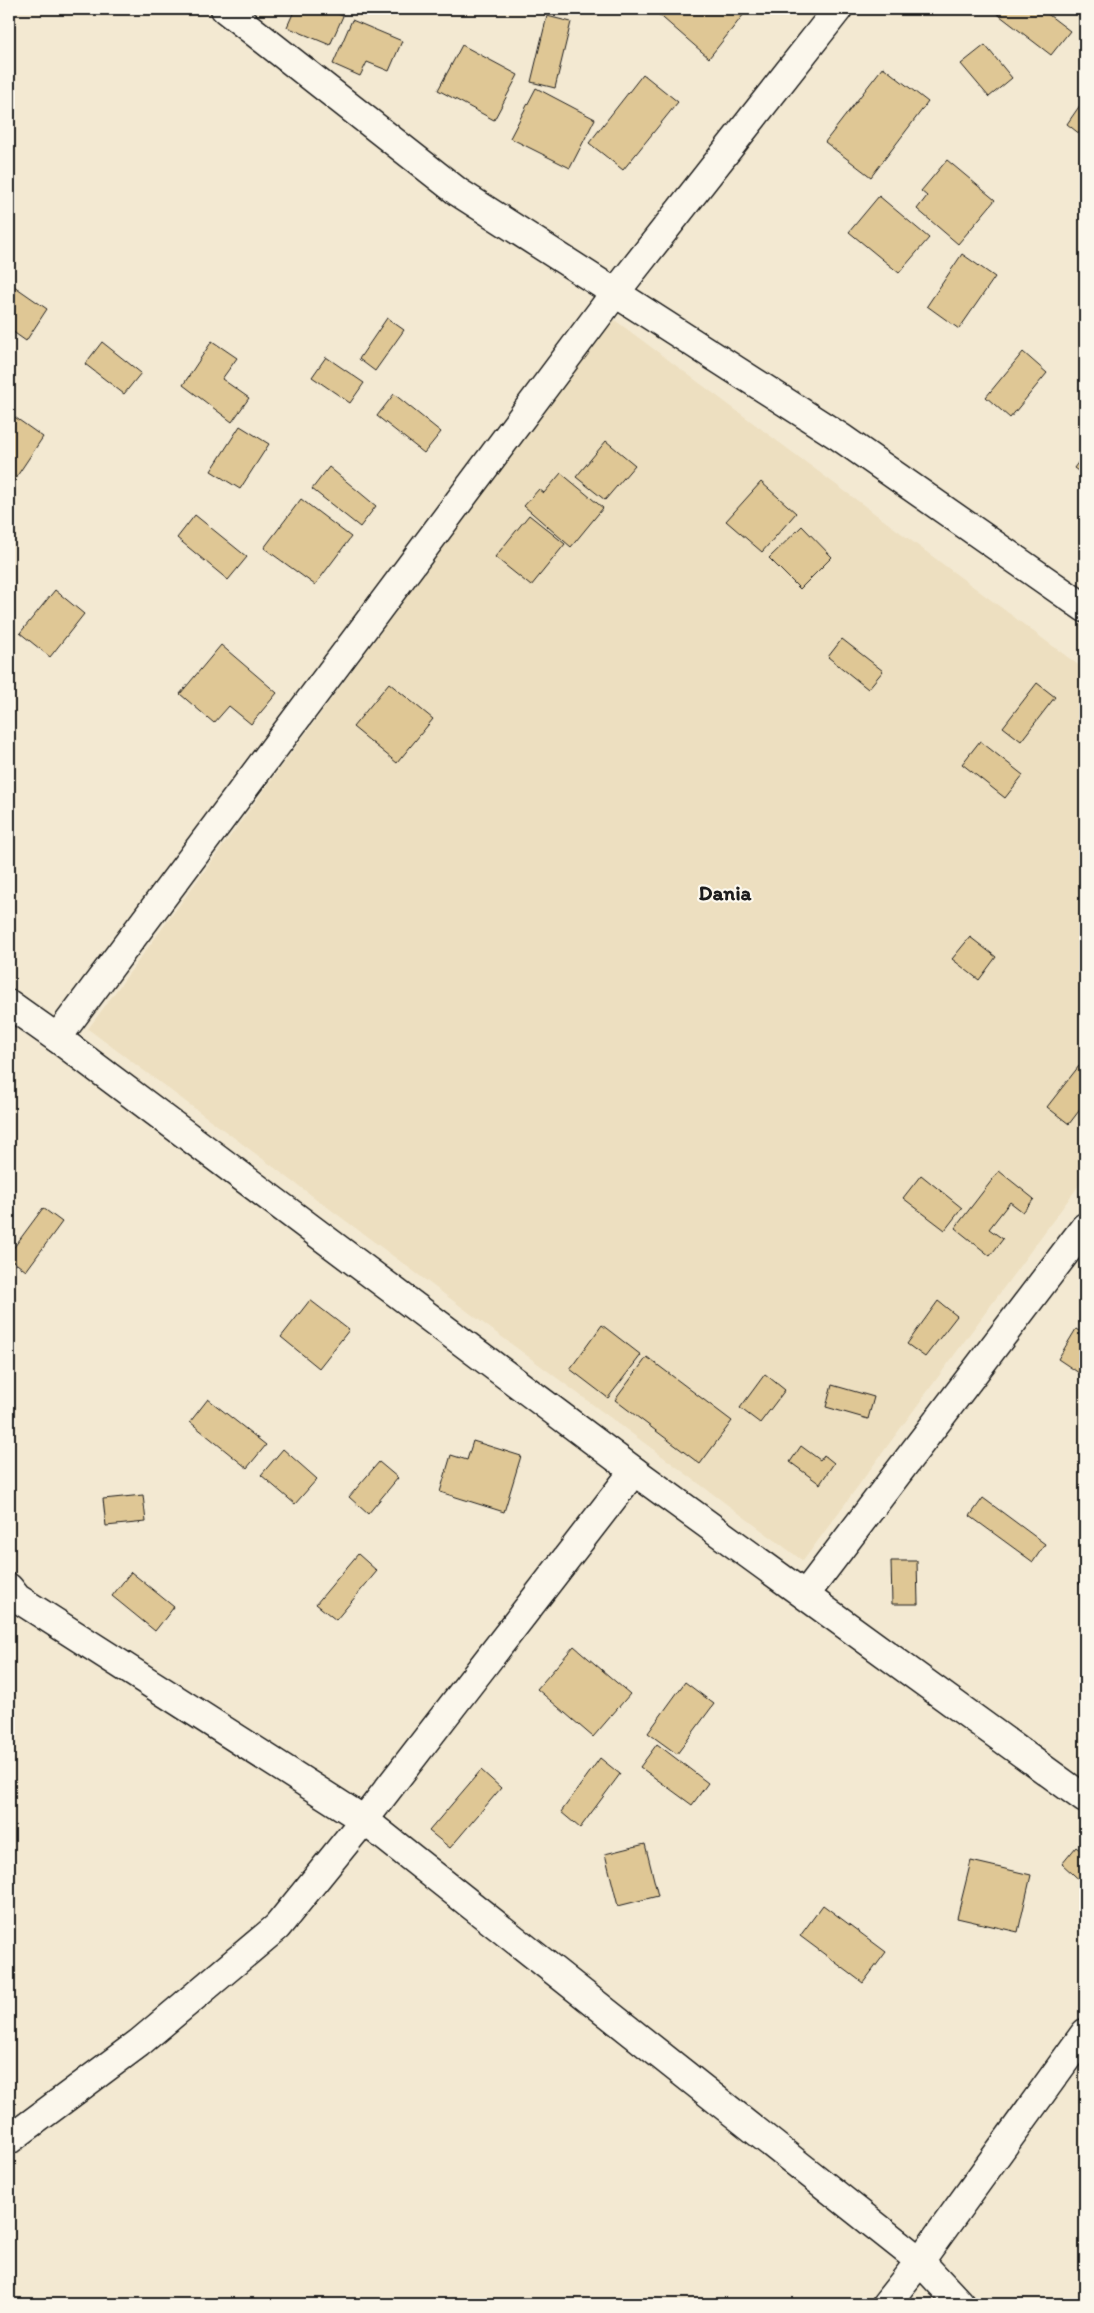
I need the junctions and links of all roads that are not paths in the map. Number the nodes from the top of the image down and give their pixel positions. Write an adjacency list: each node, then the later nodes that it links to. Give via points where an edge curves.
1 (225, 9): 3 (street, via 458,192)
2 (838, 9): 3 (street)
3 (615, 293): 4 (street, via 840,437); 6 (street)
4 (1085, 608)
5 (9, 1004): 6 (street)
6 (57, 1038): 8 (street)
7 (1085, 1227): 10 (street)
8 (634, 1471): 10 (street); 12 (street)
9 (9, 1588): 12 (street, via 17,1598)
10 (805, 1595): 11 (street)
11 (1085, 1798)
12 (364, 1820): 14 (street, via 277,1927 139,2043); 15 (street)
13 (1085, 2033): 15 (street)
14 (9, 2140)
15 (920, 2261): 16 (street); 17 (street)
16 (886, 2304)
17 (960, 2304)

